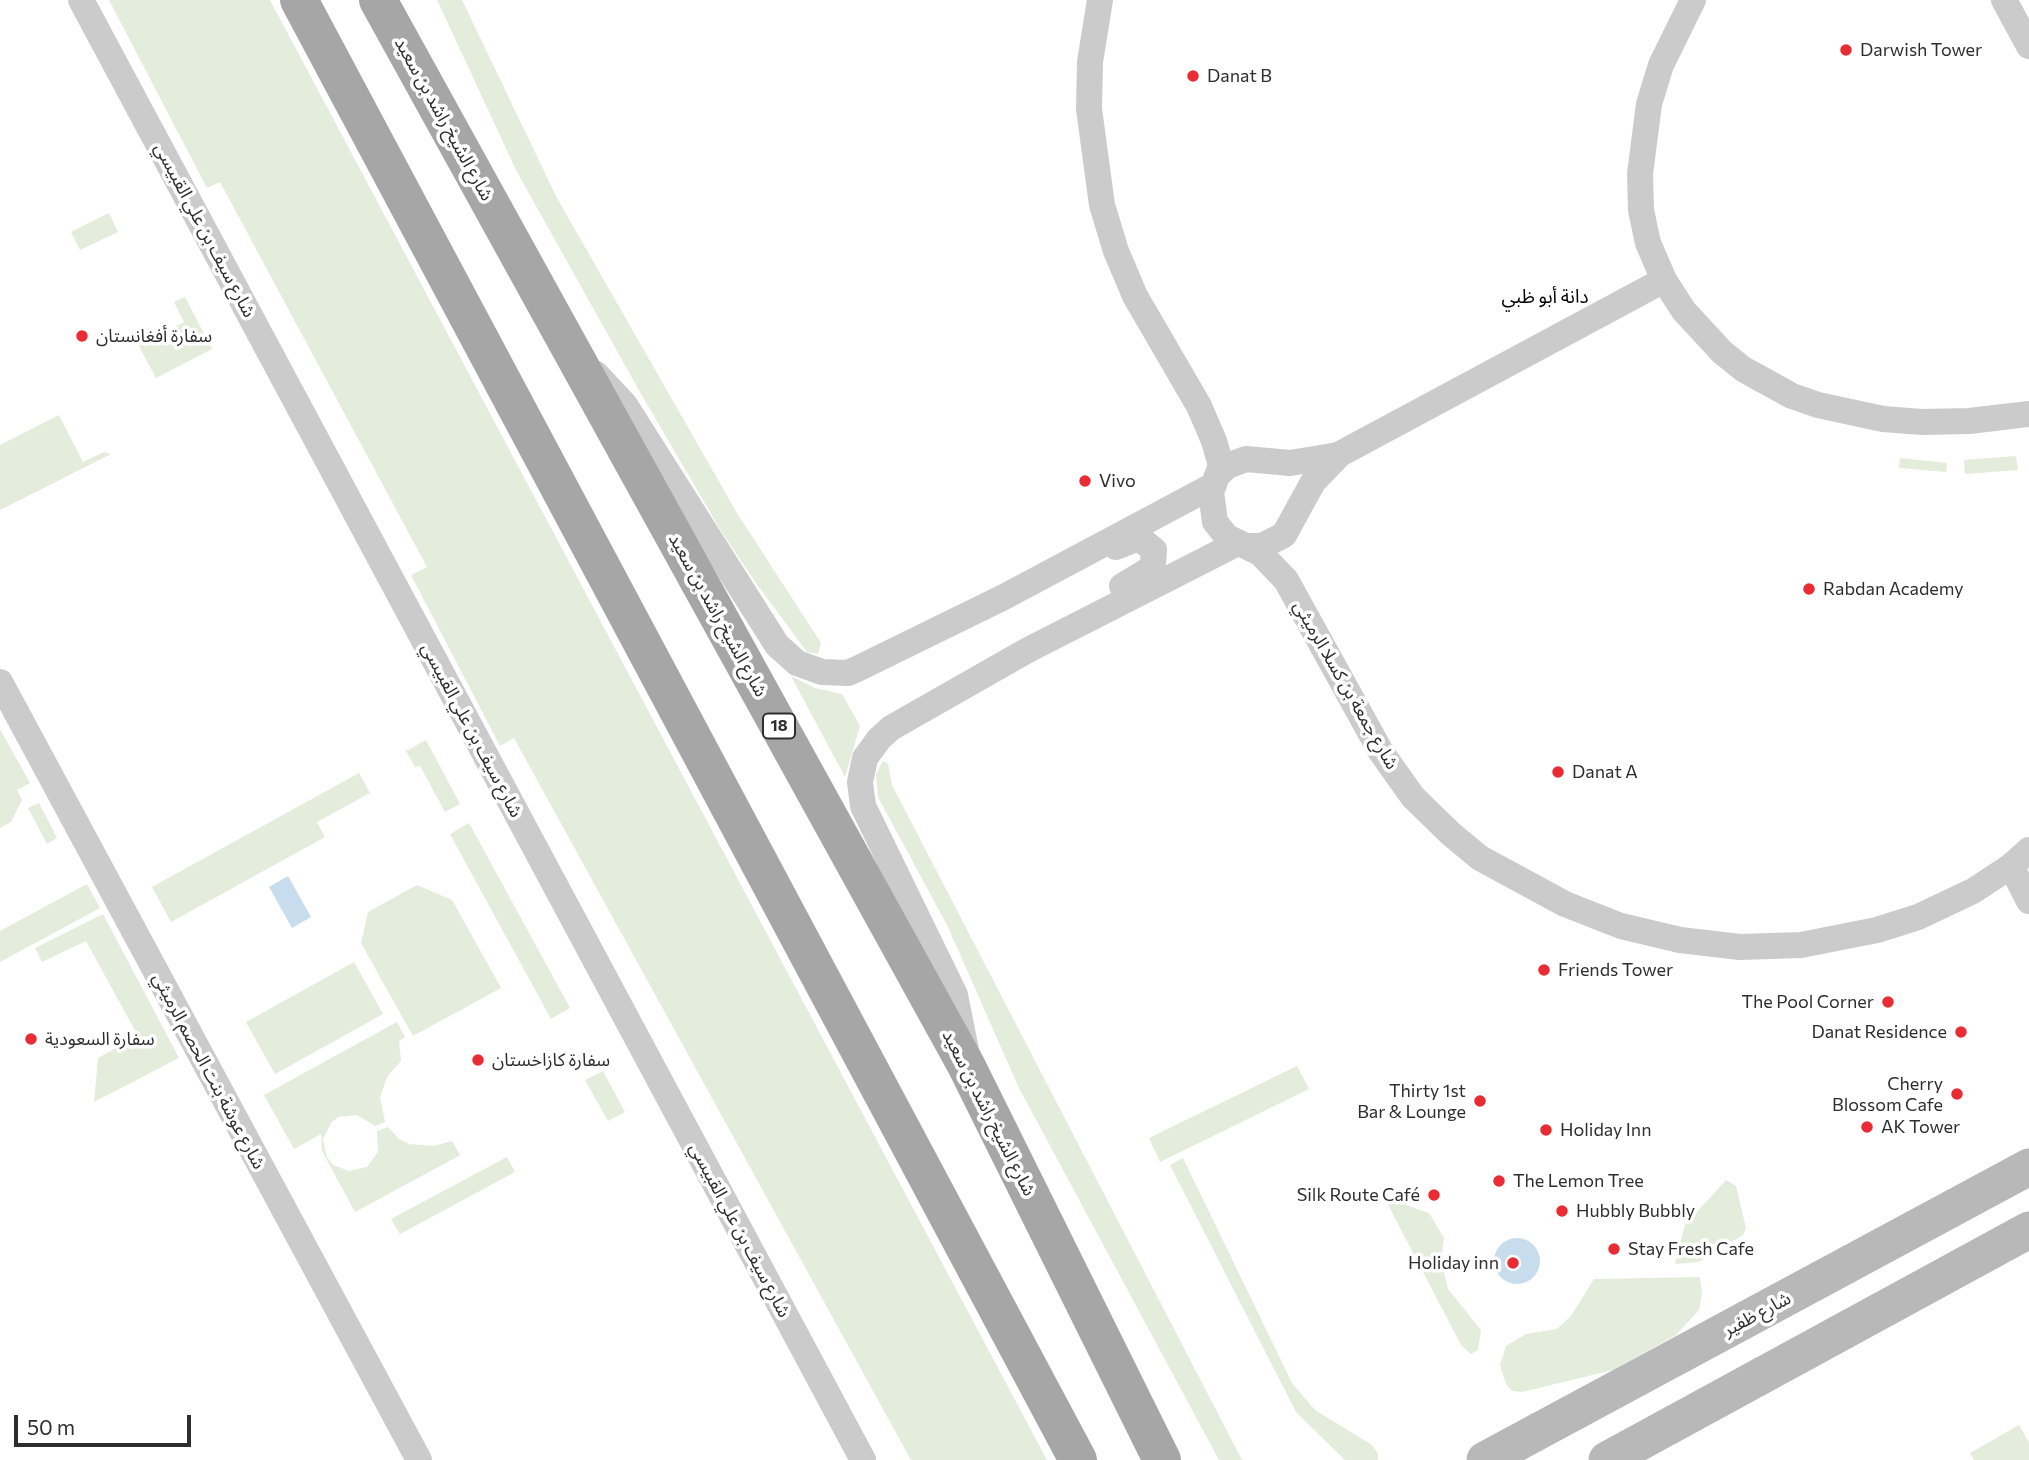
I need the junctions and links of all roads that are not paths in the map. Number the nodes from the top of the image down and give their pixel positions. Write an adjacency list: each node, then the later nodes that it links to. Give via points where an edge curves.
1 (82, 0): 23 (street, شارع سيف بن علي القبيسي)
2 (299, 0): 24 (main road)
3 (378, 0): 9 (main road, شارع الشيخ راشد بن سعيد / 18)
4 (1100, 0): 12 (street, شارع جمعة بن كسلا الرميثي, via 1090,62 1089,109 1102,205 1135,296 1209,427 1219,457)
5 (1693, 0): 8 (street, via 1661,65 1643,139 1641,210 1648,243)
6 (2004, 0): 7 (street)
7 (2029, 46)
8 (1664, 280): 10 (street, via 1684,311 1722,352 1792,396 1845,412 1923,422); 11 (street)
9 (579, 362): 14 (street, via 612,388 625,405 769,634 797,663 822,672 848,673); 19 (main road, شارع الشيخ راشد بن سعيد / 18)
10 (2029, 414)
11 (1340, 454): 12 (street, via 1300,463 1246,459 1227,466); 13 (street, via 1308,489 1284,535 1262,546)
12 (1217, 479): 13 (street, شارع جمعة بن كسلا الرميثي, via 1210,504 1215,522 1227,537); 14 (street)
13 (1243, 544): 15 (street); 17 (street, شارع جمعة بن كسلا الرميثي, via 1269,560 1286,580 1374,742 1413,797 1480,858 1564,904 1621,926 1680,940 1740,947 1801,945 1877,930 1919,916 1973,891)
14 (1004, 597): 15 (street, via 1034,593 1132,539 1145,540 1154,550 1150,569 1057,624)
15 (1028, 650): 19 (street, via 891,728 871,748 862,770 860,794 867,817 955,995 965,1031)
16 (0, 682): 22 (street, شارع عوشة بنت الحصم الرميثي)
17 (2020, 858): 18 (street)
18 (2029, 901)
19 (966, 1065): 25 (main road, شارع الشيخ راشد بن سعيد / 18)
20 (2029, 1167): 26 (main road, شارع ظفير)
21 (2029, 1230): 27 (main road)
22 (419, 1460)
23 (863, 1460)
24 (1078, 1460)
25 (1162, 1460)
26 (1485, 1460)
27 (1607, 1460)

